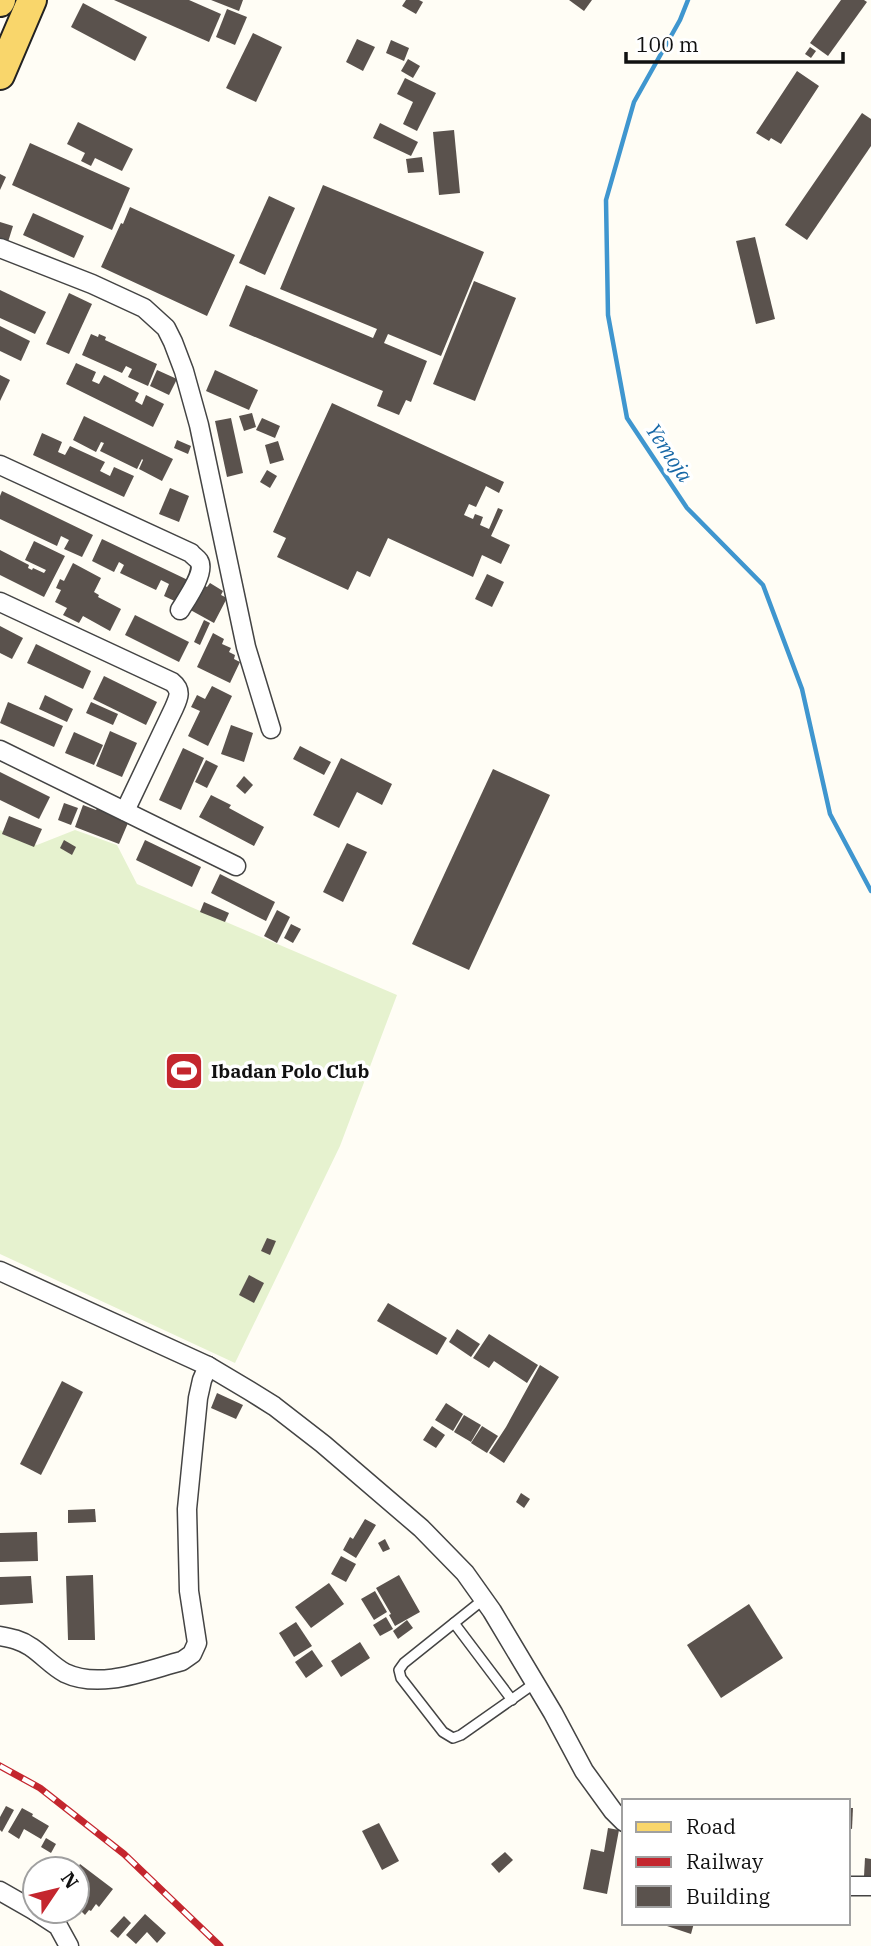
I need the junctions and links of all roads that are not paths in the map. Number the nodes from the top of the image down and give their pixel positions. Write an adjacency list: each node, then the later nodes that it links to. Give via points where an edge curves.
1 (33, 0): 2 (main road)
2 (0, 75)
3 (0, 248): 7 (street, via 144,308 166,328 196,414 246,647)
4 (0, 465): 6 (street, via 191,553 201,569)
5 (0, 602): 9 (street, via 177,687 180,694)
6 (180, 610)
7 (271, 729)
8 (0, 750): 9 (street)
9 (125, 811): 10 (street)
10 (236, 866)
11 (0, 1271): 12 (street)
12 (208, 1366): 13 (street, via 274,1406 323,1444 421,1528); 15 (street, via 198,1398 187,1508 189,1591 197,1643 192,1654 182,1661 112,1678 83,1678 66,1673 30,1646)
13 (484, 1599): 14 (lane); 16 (street)
14 (454, 1623): 17 (lane); 17 (lane, via 404,1663 399,1670 401,1678 443,1732 453,1738)
15 (0, 1636)
16 (535, 1684): 17 (lane); 18 (street, via 584,1771)
17 (512, 1700)
18 (622, 1820)
19 (850, 1886): 20 (street)
20 (871, 1886)
21 (0, 1891): 22 (street)
22 (21, 1903)
23 (56, 1925): 24 (street)
24 (69, 1946)

